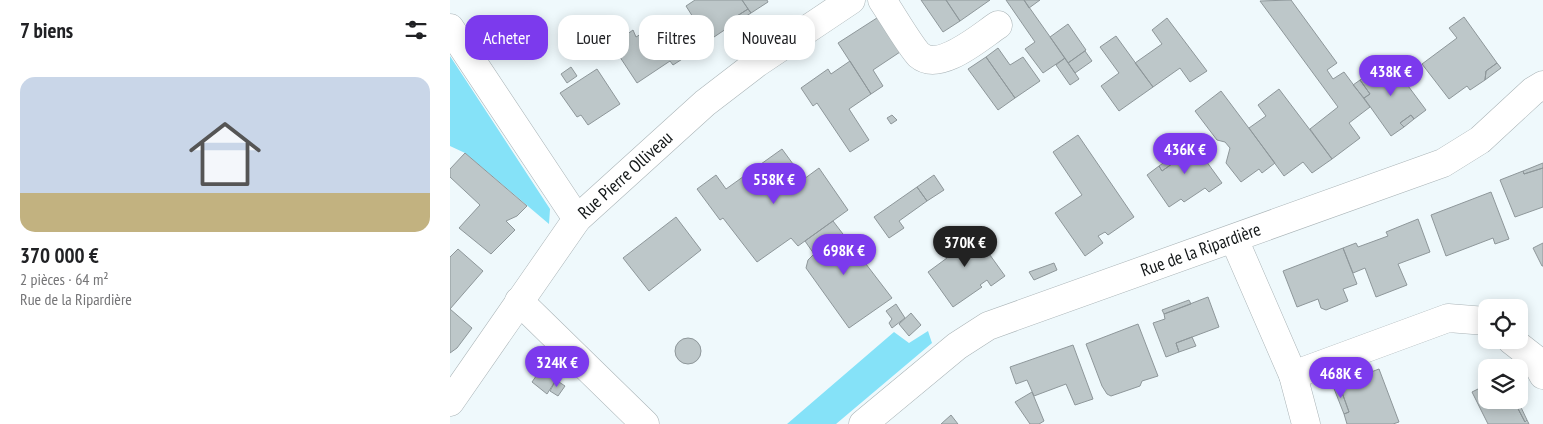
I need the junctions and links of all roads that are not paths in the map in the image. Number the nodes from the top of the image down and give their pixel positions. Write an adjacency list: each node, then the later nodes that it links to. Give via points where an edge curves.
1 (851, 0): 6 (street, Rue Pierre Olliveau, via 705,103)
2 (882, 0): 3 (street, via 920,56 934,61 952,56)
3 (998, 25)
4 (450, 28): 6 (street)
5 (1543, 86): 7 (street, Rue de la Ripardière, via 1480,140 1443,163)
6 (577, 219): 8 (street, Rue Pierre Olliveau)
7 (1234, 239): 12 (street); 15 (street, Rue de la Ripardière, via 988,326 957,346)
8 (519, 301): 13 (street, Rue Pierre Olliveau); 14 (street)
9 (1478, 320): 12 (street, via 1448,318)
10 (1523, 349): 11 (street, via 1534,358)
11 (1543, 374)
12 (1293, 375): 16 (street)
13 (450, 402)
14 (645, 424)
15 (863, 424)
16 (1306, 424)

